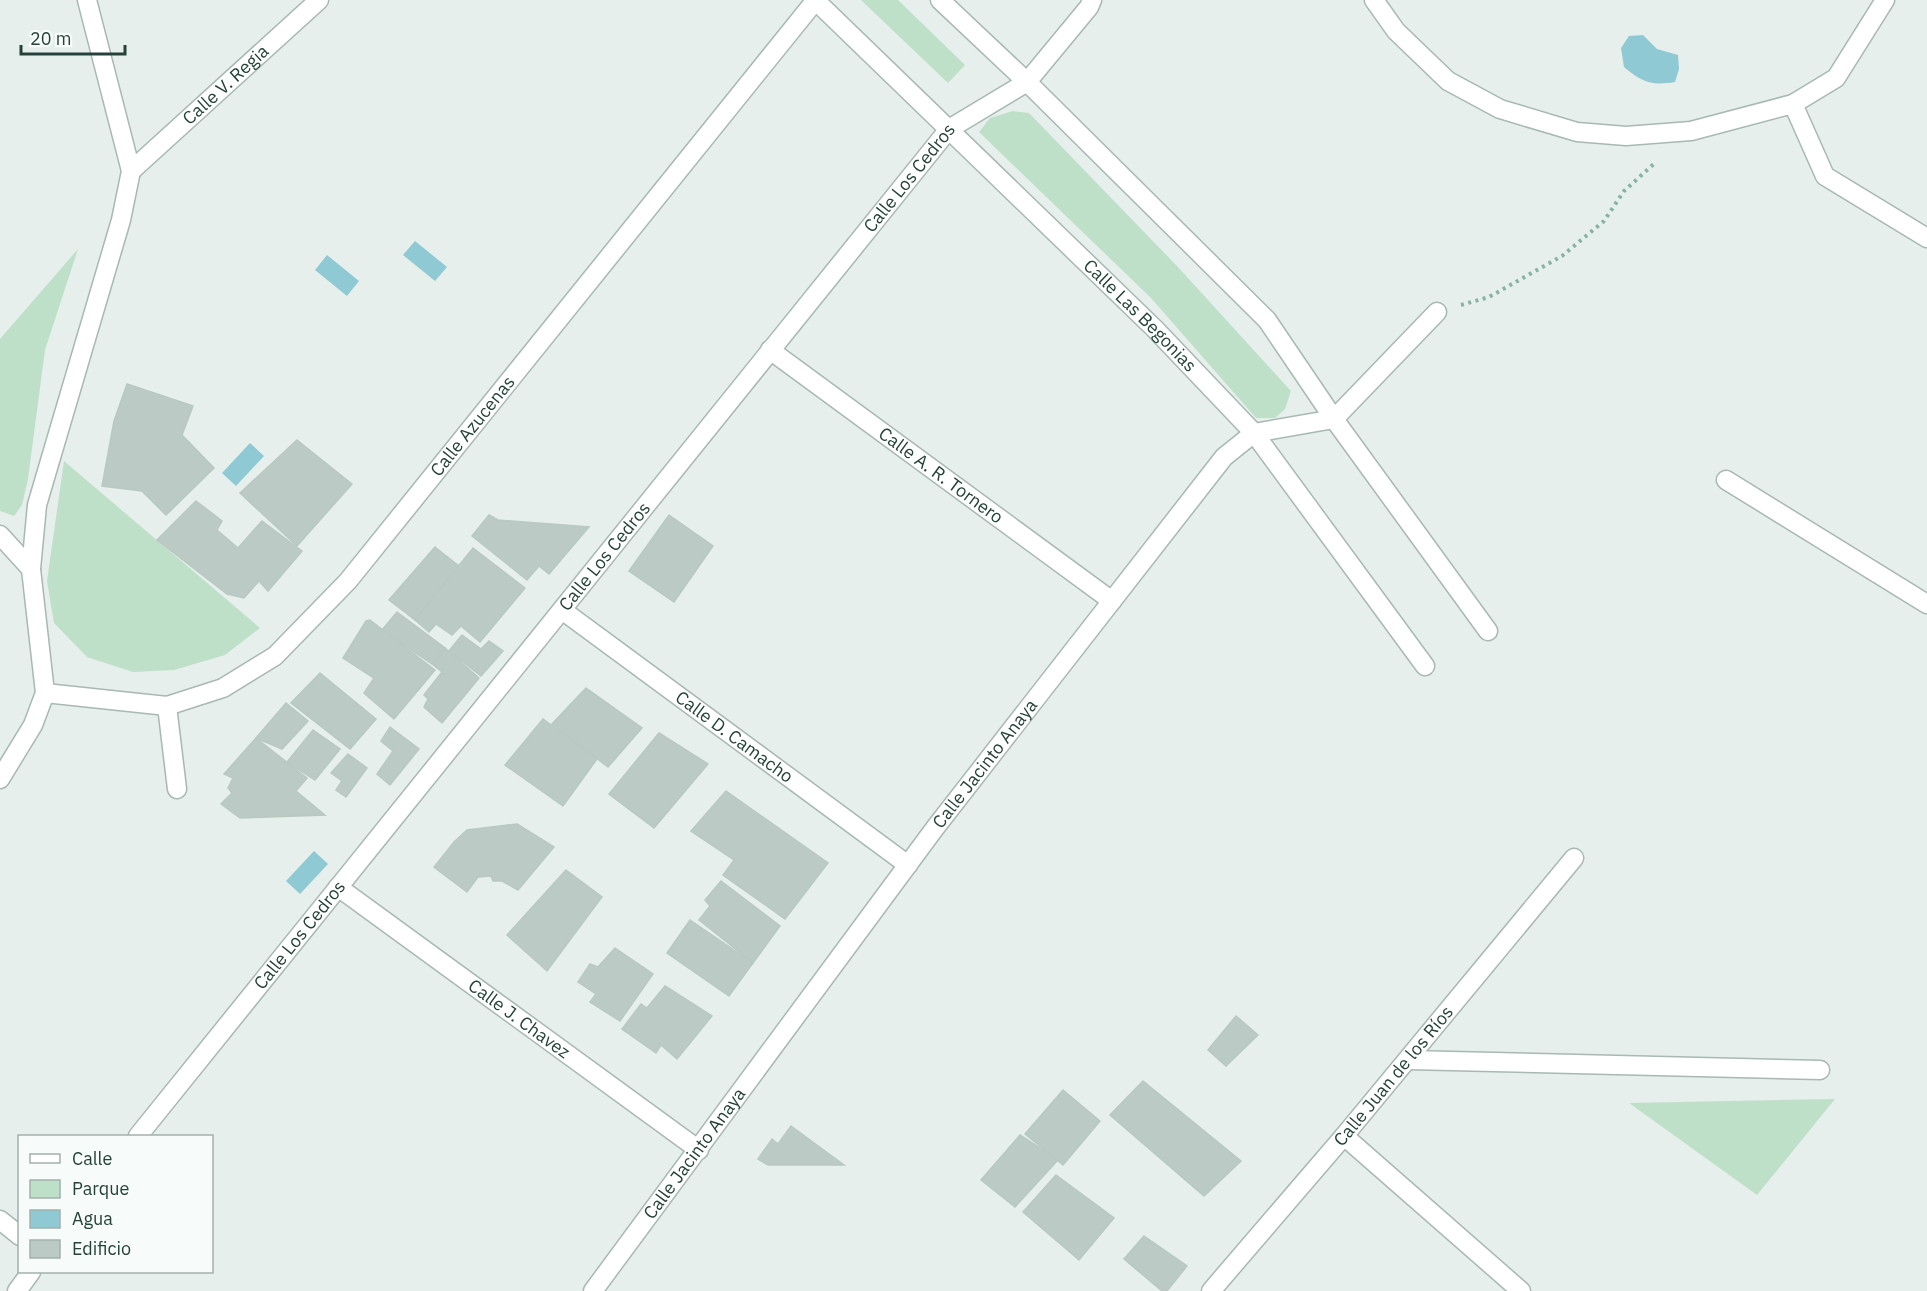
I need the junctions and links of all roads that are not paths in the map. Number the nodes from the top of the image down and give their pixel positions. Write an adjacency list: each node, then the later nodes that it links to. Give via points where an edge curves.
1 (87, 0): 11 (street)
2 (319, 0): 11 (street, Calle V. Regia)
3 (815, 0): 10 (street, Calle Las Begonias); 26 (street, Calle Azucenas, via 348,581 274,656 223,688)
4 (940, 0): 8 (street)
5 (1092, 0): 8 (street, Calle Los Cedros)
6 (1374, 0): 9 (street, via 1396,31 1448,81 1500,109 1577,132 1626,136 1691,131)
7 (1885, 0): 9 (street, via 1836,78)
8 (1027, 82): 10 (street, Calle Los Cedros); 15 (street, via 1267,320)
9 (1793, 104): 12 (street, via 1825,176)
10 (949, 129): 14 (street, Calle Los Cedros); 16 (street, Calle Las Begonias, via 1155,328)
11 (131, 171): 19 (street, via 121,220 37,505)
12 (1927, 238)
13 (1437, 312): 15 (street)
14 (770, 350): 20 (street, Calle A. R. Tornero); 22 (street, Calle Los Cedros)
15 (1334, 419): 16 (street, Calle Jacinto Anaya); 23 (street)
16 (1254, 433): 20 (street, Calle Jacinto Anaya, via 1224,457); 24 (street, Calle Las Begonias)
17 (1726, 480): 21 (street)
18 (0, 535): 19 (street)
19 (32, 569): 25 (street)
20 (1112, 601): 30 (street, Calle Jacinto Anaya)
21 (1927, 604)
22 (562, 610): 30 (street, Calle D. Camacho); 31 (street, Calle Los Cedros)
23 (1488, 631)
24 (1425, 666)
25 (45, 693): 26 (street, Calle Azucenas); 27 (street, via 33,725)
26 (167, 706): 28 (street)
27 (0, 779)
28 (177, 789)
29 (1574, 858): 32 (street, Calle Juan de los Ríos)
30 (908, 865): 36 (street, Calle Jacinto Anaya)
31 (338, 887): 34 (street, Calle Los Cedros); 36 (street, Calle J. Chavez)
32 (1408, 1060): 33 (street); 35 (street, Calle Juan de los Ríos)
33 (1820, 1070)
34 (140, 1135)
35 (1344, 1136): 42 (street, Calle Juan de los Ríos); 43 (street)
36 (699, 1150): 41 (street, Calle Jacinto Anaya)
37 (0, 1220): 38 (street)
38 (18, 1234)
39 (30, 1273): 40 (street)
40 (16, 1291)
41 (593, 1291)
42 (1211, 1291)
43 (1521, 1291)

